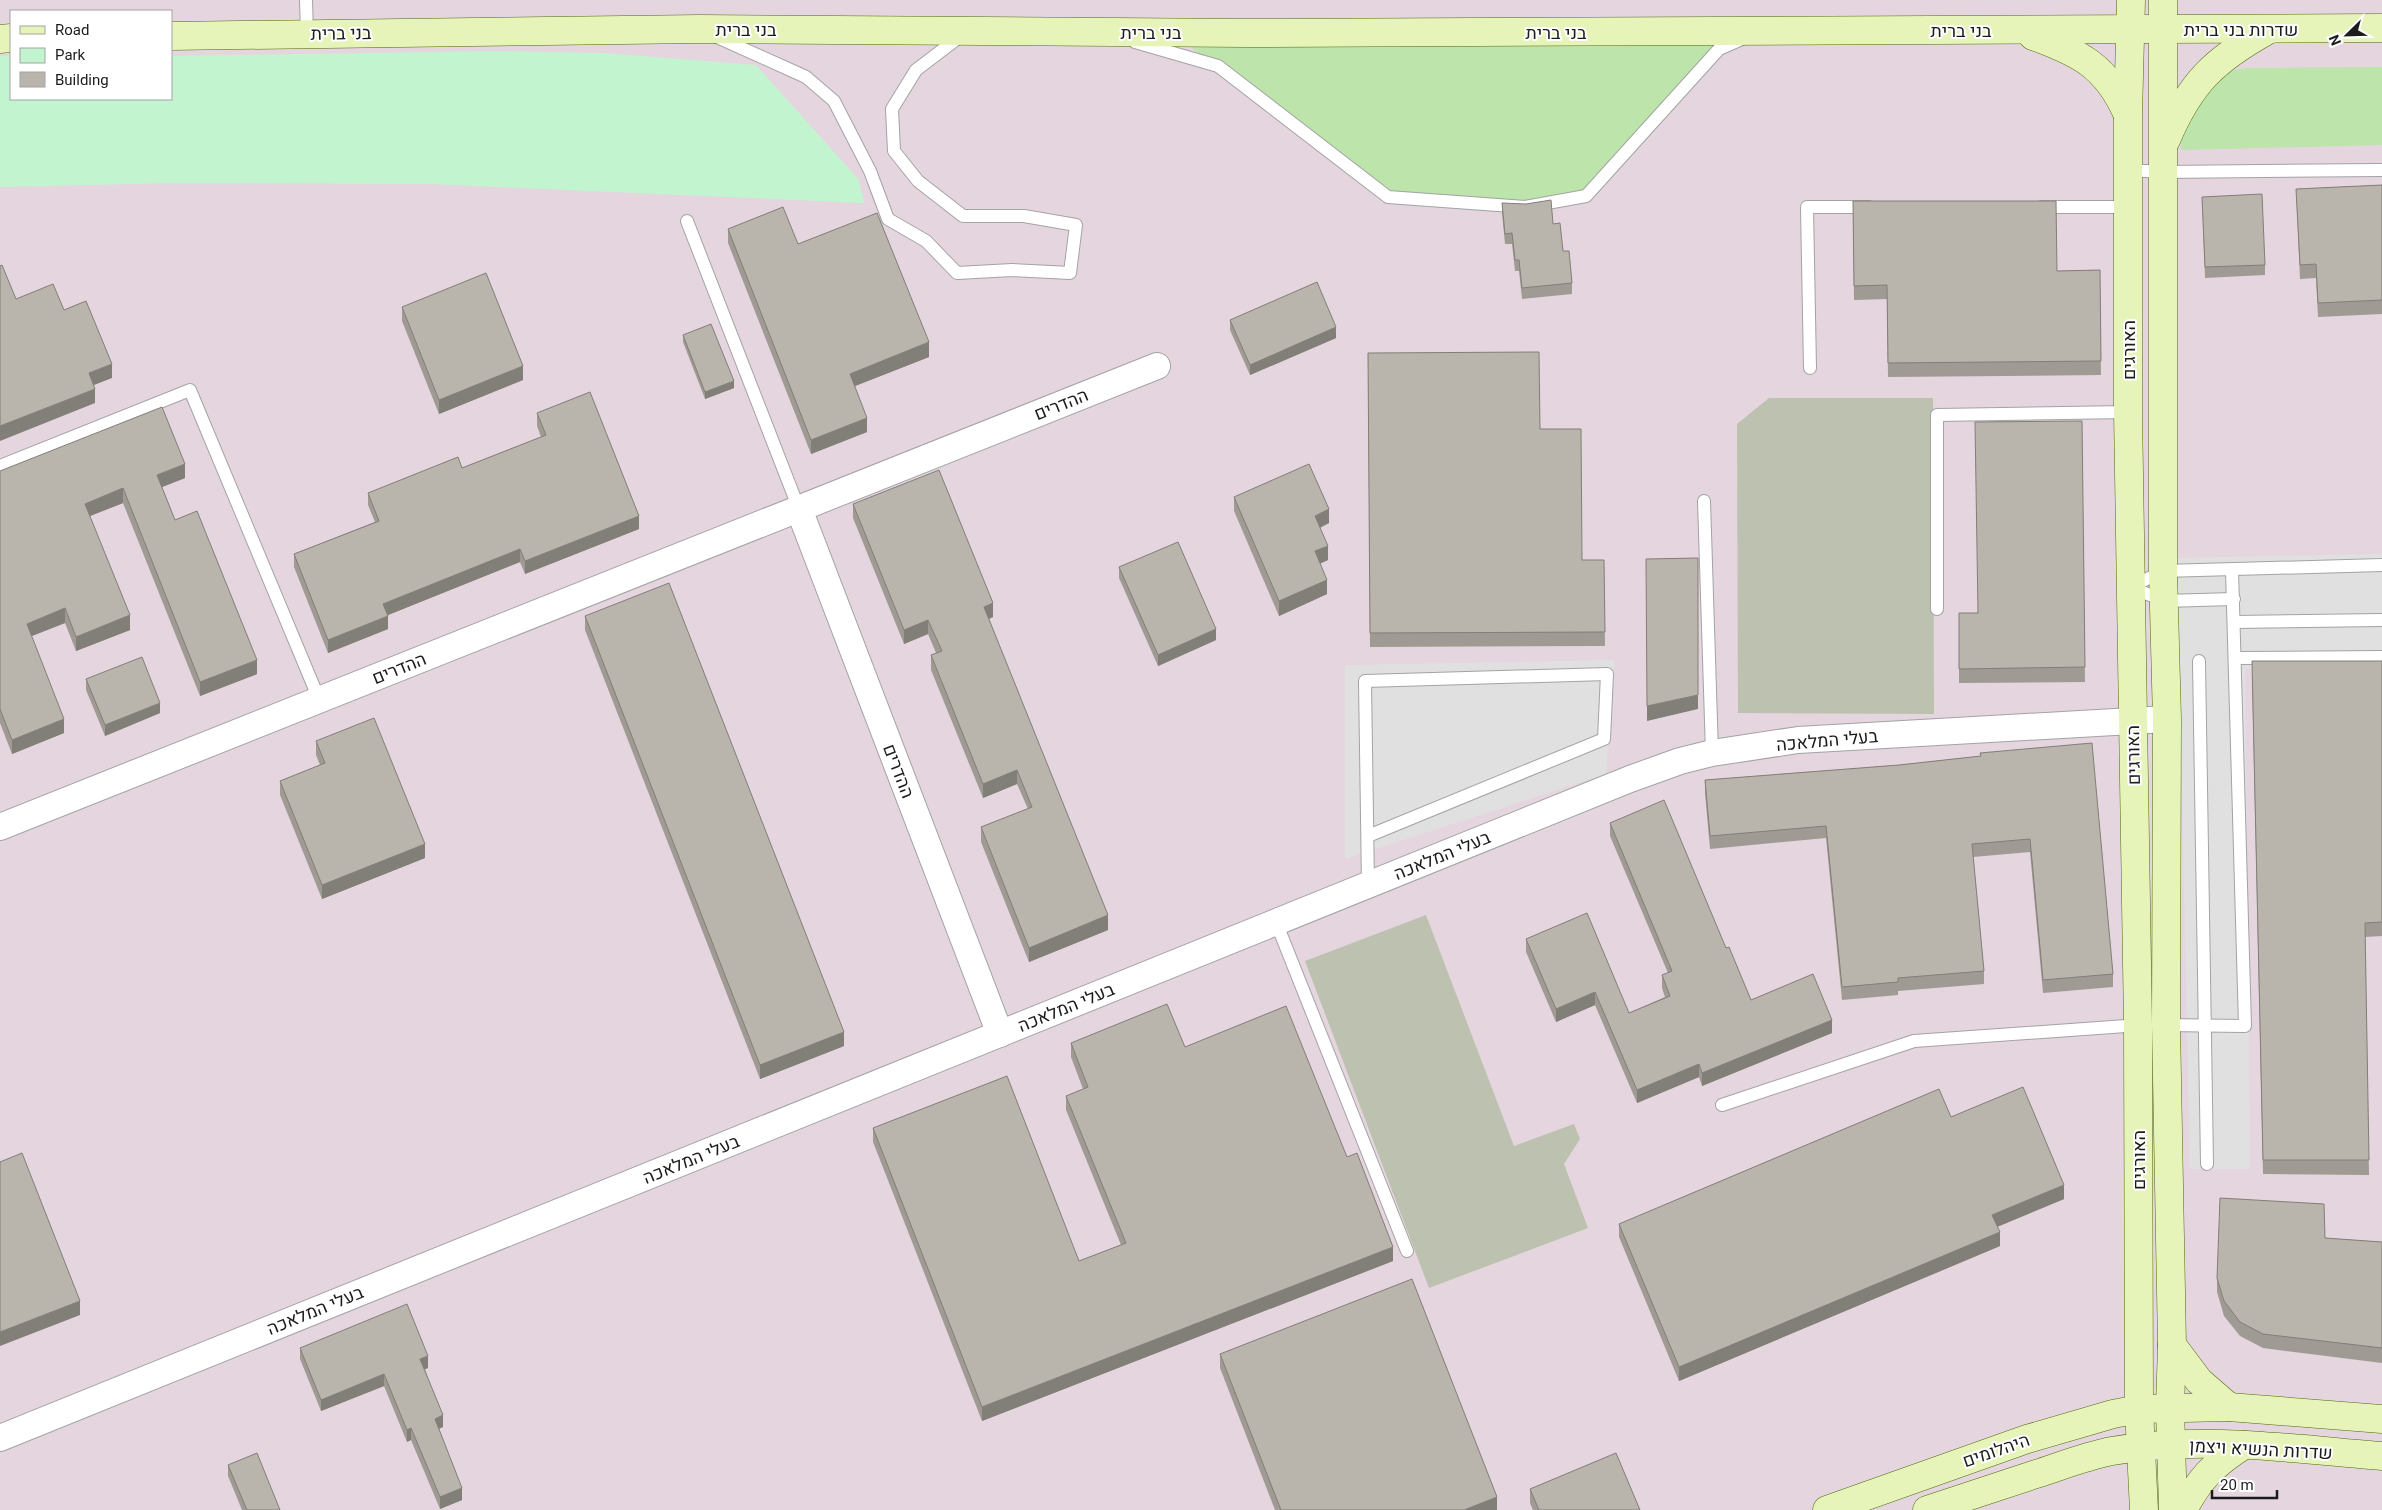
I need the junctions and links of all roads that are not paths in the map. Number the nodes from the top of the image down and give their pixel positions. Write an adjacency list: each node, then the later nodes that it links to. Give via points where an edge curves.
1 (306, 0): 13 (lane)
2 (2131, 0): 6 (street, האורגים)
3 (2163, 0): 7 (street, האורגים)
4 (2382, 28): 10 (street, שדרות בני ברית)
5 (699, 29): 11 (street, בני ברית); 11 (lane, via 806,78 834,101 870,171 888,220 926,241 957,273 1012,270 1070,273 1076,225 1024,216 963,216 918,181 894,152 892,109 916,70); 13 (street, בני ברית)
6 (2130, 29): 7 (street, שדרות בני ברית); 9 (street, בני ברית); 15 (street, האורגים)
7 (2163, 29): 10 (street, שדרות בני ברית); 16 (street, האורגים)
8 (1760, 30): 9 (street, בני ברית); 12 (street, בני ברית); 12 (lane, via 1719,49 1586,196 1525,208 1388,197 1218,66)
9 (2018, 30): 15 (street, via 2062,46 2090,62 2112,84)
10 (2268, 30): 16 (street, via 2222,59 2202,77 2180,108)
11 (967, 31): 12 (street, בני ברית)
12 (1104, 32)
13 (307, 34): 14 (street, בני ברית)
14 (172, 36)
15 (2128, 115): 17 (street, האורגים)
16 (2162, 161): 17 (lane); 18 (lane); 31 (street, האורגים)
17 (2128, 170): 21 (street, האורגים)
18 (2382, 170)
19 (1885, 207): 24 (lane, via 1807,207)
20 (2031, 207): 21 (lane)
21 (2128, 207): 25 (street, האורגים)
22 (687, 221): 28 (lane)
23 (1157, 366): 28 (street, ההדרים)
24 (1810, 368)
25 (2128, 412): 32 (street, האורגים); 35 (lane, via 1937,415)
26 (0, 466): 41 (lane, via 190,390)
27 (1704, 501): 44 (lane)
28 (799, 509): 41 (street, ההדרים); 52 (street, ההדרים)
29 (2382, 566): 30 (lane)
30 (2232, 570): 31 (lane); 33 (lane)
31 (2163, 571): 32 (lane); 34 (street, האורגים)
32 (2131, 587): 34 (lane); 43 (street, האורגים)
33 (2234, 599): 34 (lane); 37 (lane)
34 (2164, 601): 42 (street, האורגים)
35 (1937, 609)
36 (2382, 620): 37 (lane)
37 (2234, 622): 39 (lane)
38 (2382, 657): 39 (lane)
39 (2235, 658): 49 (lane, via 2244,1026)
40 (2199, 662): 49 (lane)
41 (319, 699): 45 (street, ההדרים)
42 (2167, 719): 43 (street, בעלי המלאכה); 51 (street, האורגים)
43 (2133, 720): 44 (street, בעלי המלאכה, via 1798,740); 50 (street, האורגים)
44 (1712, 753): 47 (street, בעלי המלאכה, via 1630,779)
45 (0, 827)
46 (1368, 836): 46 (lane, via 1365,681 1607,674 1604,739); 47 (lane)
47 (1368, 885): 48 (street, בעלי המלאכה)
48 (1276, 922): 52 (street, בעלי המלאכה); 55 (lane)
49 (2204, 1024): 51 (lane); 54 (lane)
50 (2138, 1025): 51 (lane); 53 (lane, via 1914,1041); 59 (street, האורגים)
51 (2166, 1025): 56 (street, האורגים)
52 (1000, 1034): 61 (street, בעלי המלאכה)
53 (1722, 1105)
54 (2207, 1164)
55 (1407, 1251)
56 (2172, 1345): 57 (street, via 2199,1381); 58 (street, האורגים)
57 (2229, 1407): 58 (street); 60 (street)
58 (2170, 1408): 59 (street, היהלומים); 62 (street, האורגים)
59 (2139, 1410): 64 (street, האורגים); 66 (street, היהלומים, via 2113,1414 2026,1439)
60 (2382, 1419)
61 (0, 1438)
62 (2171, 1445): 63 (street, שדרות הנשיא ויצמן); 64 (street, שדרות הנשיא ויצמן); 69 (street, האורגים)
63 (2244, 1445): 65 (street, שדרות הנשיא ויצמן); 70 (street, via 2211,1469)
64 (2140, 1447): 67 (street, היהלומים, via 2075,1461); 68 (street, האורגים)
65 (2382, 1456)
66 (1827, 1510)
67 (1927, 1510)
68 (2144, 1510)
69 (2173, 1510)
70 (2183, 1510)

